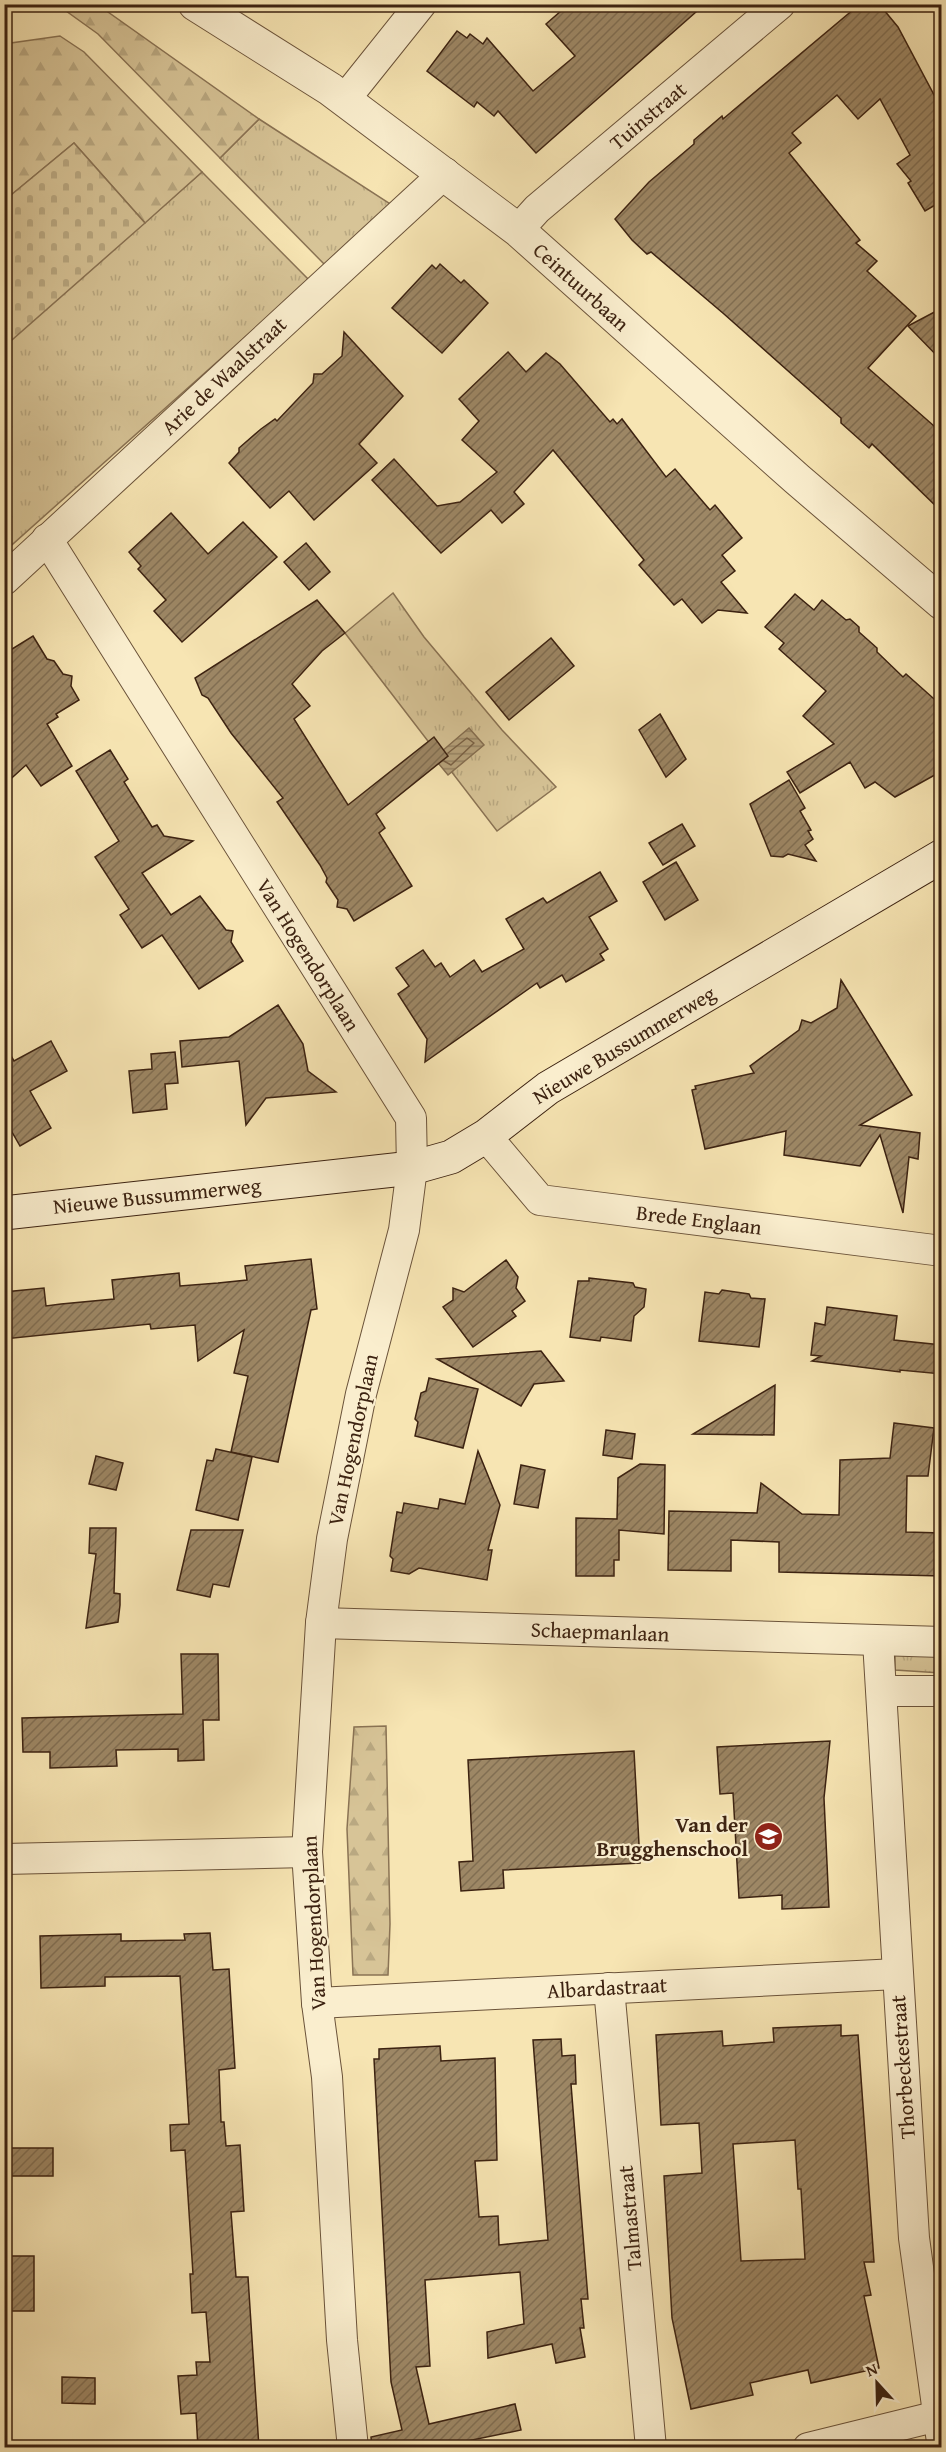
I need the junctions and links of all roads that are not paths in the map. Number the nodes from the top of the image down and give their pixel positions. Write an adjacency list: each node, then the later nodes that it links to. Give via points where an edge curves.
1 (195, 4): 4 (main road, Ceintuurbaan)
2 (421, 4): 4 (street)
3 (780, 4): 6 (street, Tuinstraat, via 537,209)
4 (345, 99): 5 (main road, Ceintuurbaan)
5 (445, 173): 6 (main road, Ceintuurbaan); 7 (street, Arie de Waalstraat)
6 (518, 230): 9 (main road, Ceintuurbaan)
7 (47, 539): 8 (street, Arie de Waalstraat); 12 (street, Van Hogendorplaan, via 411,1118)
8 (4, 579)
9 (942, 603)
10 (942, 856): 11 (main road, Nieuwe Bussummerweg, via 548,1088)
11 (486, 1136): 12 (main road, Nieuwe Bussummerweg, via 451,1157); 14 (street, Brede Englaan, via 540,1200)
12 (412, 1168): 13 (main road, Nieuwe Bussummerweg); 15 (street, Van Hogendorplaan, via 404,1230 361,1394 332,1539)
13 (4, 1213)
14 (942, 1251)
15 (321, 1623): 16 (street, Schaepmanlaan); 20 (street, Van Hogendorplaan)
16 (878, 1641): 17 (street, Schaepmanlaan); 18 (street)
17 (942, 1642)
18 (882, 1691): 19 (street); 22 (street, Thorbeckestraat)
19 (942, 1691)
20 (307, 1852): 21 (street); 24 (street, Van Hogendorplaan)
21 (4, 1859)
22 (897, 1974): 23 (street, Albardastraat); 25 (street, Thorbeckestraat, via 914,2238)
23 (609, 1988): 24 (street, Albardastraat); 27 (street, Talmastraat)
24 (317, 2003): 26 (street, Van Hogendorplaan, via 327,2077 342,2340)
25 (940, 2424): 28 (street)
26 (353, 2448)
27 (651, 2448)
28 (808, 2448)

